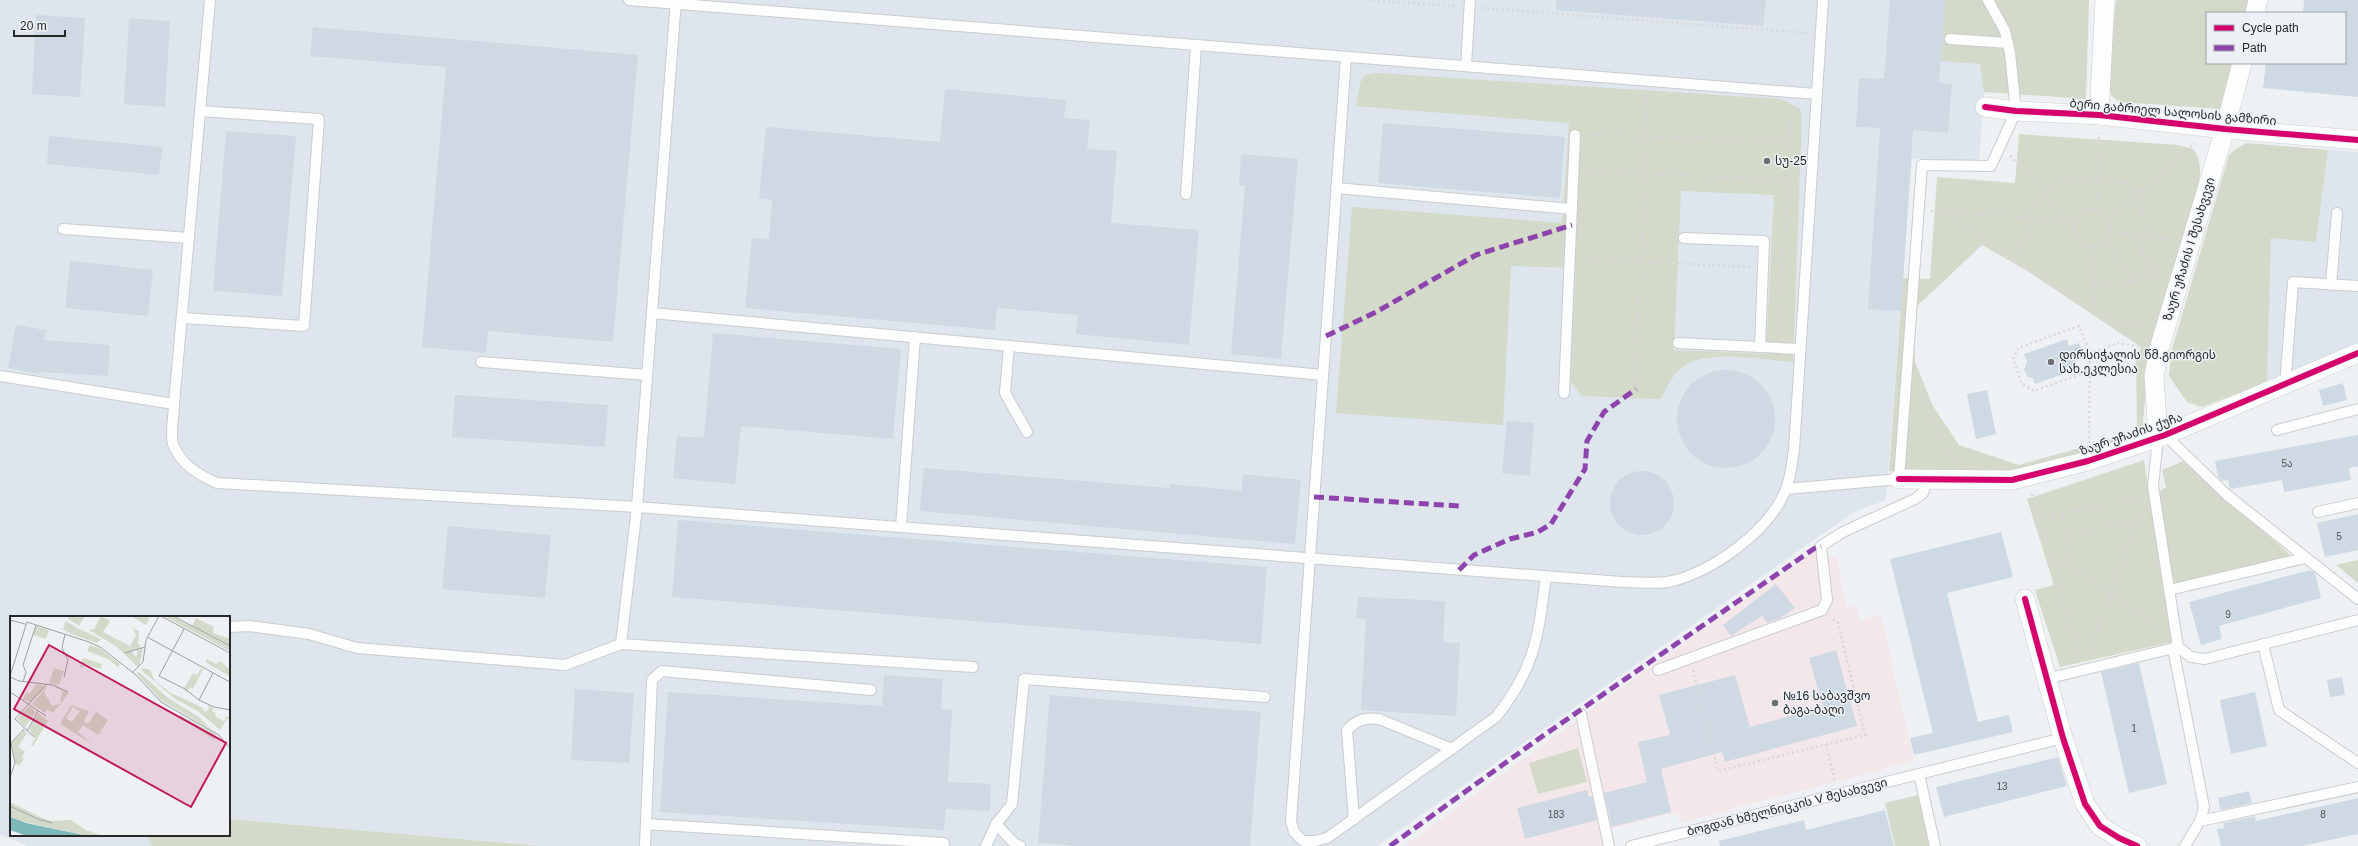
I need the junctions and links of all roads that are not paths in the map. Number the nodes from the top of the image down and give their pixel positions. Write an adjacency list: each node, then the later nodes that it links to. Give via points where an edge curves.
1 (210, 0): 18 (lane)
2 (630, 0): 7 (lane)
3 (1823, 0): 16 (lane)
4 (1988, 0): 11 (lane, via 2005,31)
5 (2105, 0): 20 (street)
6 (2258, 0): 9 (street)
7 (676, 2): 12 (lane); 33 (lane)
8 (1470, 3): 15 (lane)
9 (2254, 12)
10 (1950, 39): 11 (lane)
11 (2008, 43): 19 (lane)
12 (1196, 45): 13 (lane); 25 (lane)
13 (1346, 57): 15 (lane); 24 (lane)
14 (2242, 64): 21 (street, ზაურ უჩაძის I შესახვევი)
15 (1466, 66): 16 (lane)
16 (1816, 94): 39 (lane)
17 (1985, 107): 19 (street, ბერი გაბრიელ სალოსის გამზირი)
18 (200, 111): 29 (lane); 34 (lane, via 319,119 304,326)
19 (2016, 111): 20 (street, ბერი გაბრიელ სალოსის გამზირი); 52 (lane, via 1992,166 1922,165)
20 (2099, 115): 21 (street, ბერი გაბრიელ სალოსის გამზირი)
21 (2219, 128): 23 (street, ბერი გაბრიელ სალოსის გამზირი); 51 (street, ზაურ უჩაძის I შესახვევი, via 2191,244 2159,349 2154,376)
22 (1575, 135): 26 (lane)
23 (2358, 140)
24 (1336, 188): 26 (lane); 42 (lane)
25 (1186, 194)
26 (1572, 209): 46 (lane)
27 (2337, 213): 31 (lane)
28 (63, 229): 29 (lane)
29 (189, 238): 34 (lane)
30 (1684, 238): 38 (lane, via 1764,241)
31 (2331, 284): 32 (lane); 45 (lane, via 2293,282)
32 (2358, 286)
33 (652, 313): 35 (lane); 43 (lane)
34 (182, 318): 47 (lane)
35 (915, 337): 37 (lane); 58 (lane)
36 (1678, 343): 38 (lane)
37 (1009, 346): 42 (lane); 50 (lane, via 1005,394)
38 (1760, 347): 39 (lane)
39 (1800, 349): 54 (lane, via 1794,450)
40 (2358, 353): 45 (street, ზაურ უჩაძის ქუჩა)
41 (481, 362): 43 (lane)
42 (1323, 374): 60 (lane)
43 (647, 375): 56 (lane)
44 (0, 376): 47 (lane)
45 (2285, 386): 51 (street, ზაურ უჩაძის ქუჩა)
46 (1564, 393)
47 (174, 404): 56 (lane, via 173,444 191,470 217,483)
48 (2358, 409): 49 (lane)
49 (2277, 430)
50 (1027, 432)
51 (2162, 437): 53 (street, ზაურ უჩაძის ქუჩა, via 2088,461 2012,480); 59 (lane); 62 (lane, via 2153,486)
52 (1899, 479): 53 (street, ზაურ უჩაძის ქუჩა); 54 (lane)
53 (1928, 480): 71 (lane, via 1923,493 1915,499 1843,532 1821,546 1826,600 1822,610)
54 (1786, 489): 61 (lane, via 1769,517 1738,547 1700,572 1667,582 1622,582)
55 (2358, 503): 57 (lane)
56 (637, 507): 58 (lane); 67 (lane)
57 (2318, 512)
58 (901, 527): 60 (lane)
59 (2305, 558): 62 (lane); 64 (lane)
60 (1310, 559): 61 (lane); 81 (lane, via 1291,821 1294,832 1303,841 1315,841 1327,838)
61 (1546, 576): 77 (lane, via 1537,641 1528,668 1515,693 1496,717)
62 (2169, 590): 69 (lane)
63 (2025, 599): 72 (street)
64 (2358, 599)
65 (2358, 620): 68 (lane)
66 (230, 627): 67 (lane, via 249,626 309,634 356,648 565,665)
67 (621, 644): 70 (lane)
68 (2263, 644): 69 (lane, via 2205,659 2191,657); 78 (lane, via 2279,710)
69 (2176, 645): 72 (lane); 82 (lane, via 2204,807)
70 (973, 667)
71 (1658, 670)
72 (2046, 678): 76 (street)
73 (871, 690): 83 (lane, via 662,671 652,680)
74 (1265, 697): 84 (lane, via 1024,679 1012,804)
75 (1581, 714): 90 (lane)
76 (2063, 738): 79 (lane, ბოგდან ხმელნიცკის V შესახვევი); 85 (street, via 2085,804 2100,826)
77 (1452, 749): 81 (lane); 81 (lane, via 1379,719 1369,717 1355,722 1347,730)
78 (2358, 763)
79 (1919, 774): 91 (lane, ბოგდან ხმელნიცკის V შესახვევი); 92 (lane)
80 (2358, 787): 82 (lane)
81 (1354, 819)
82 (2200, 821): 94 (lane)
83 (646, 824): 86 (lane); 87 (lane)
84 (996, 824): 88 (lane); 89 (lane)
85 (2116, 842): 93 (street)
86 (944, 843)
87 (645, 846)
88 (986, 846)
89 (1020, 846)
90 (1609, 846)
91 (1631, 846)
92 (1935, 846)
93 (2137, 846)
94 (2185, 846)

